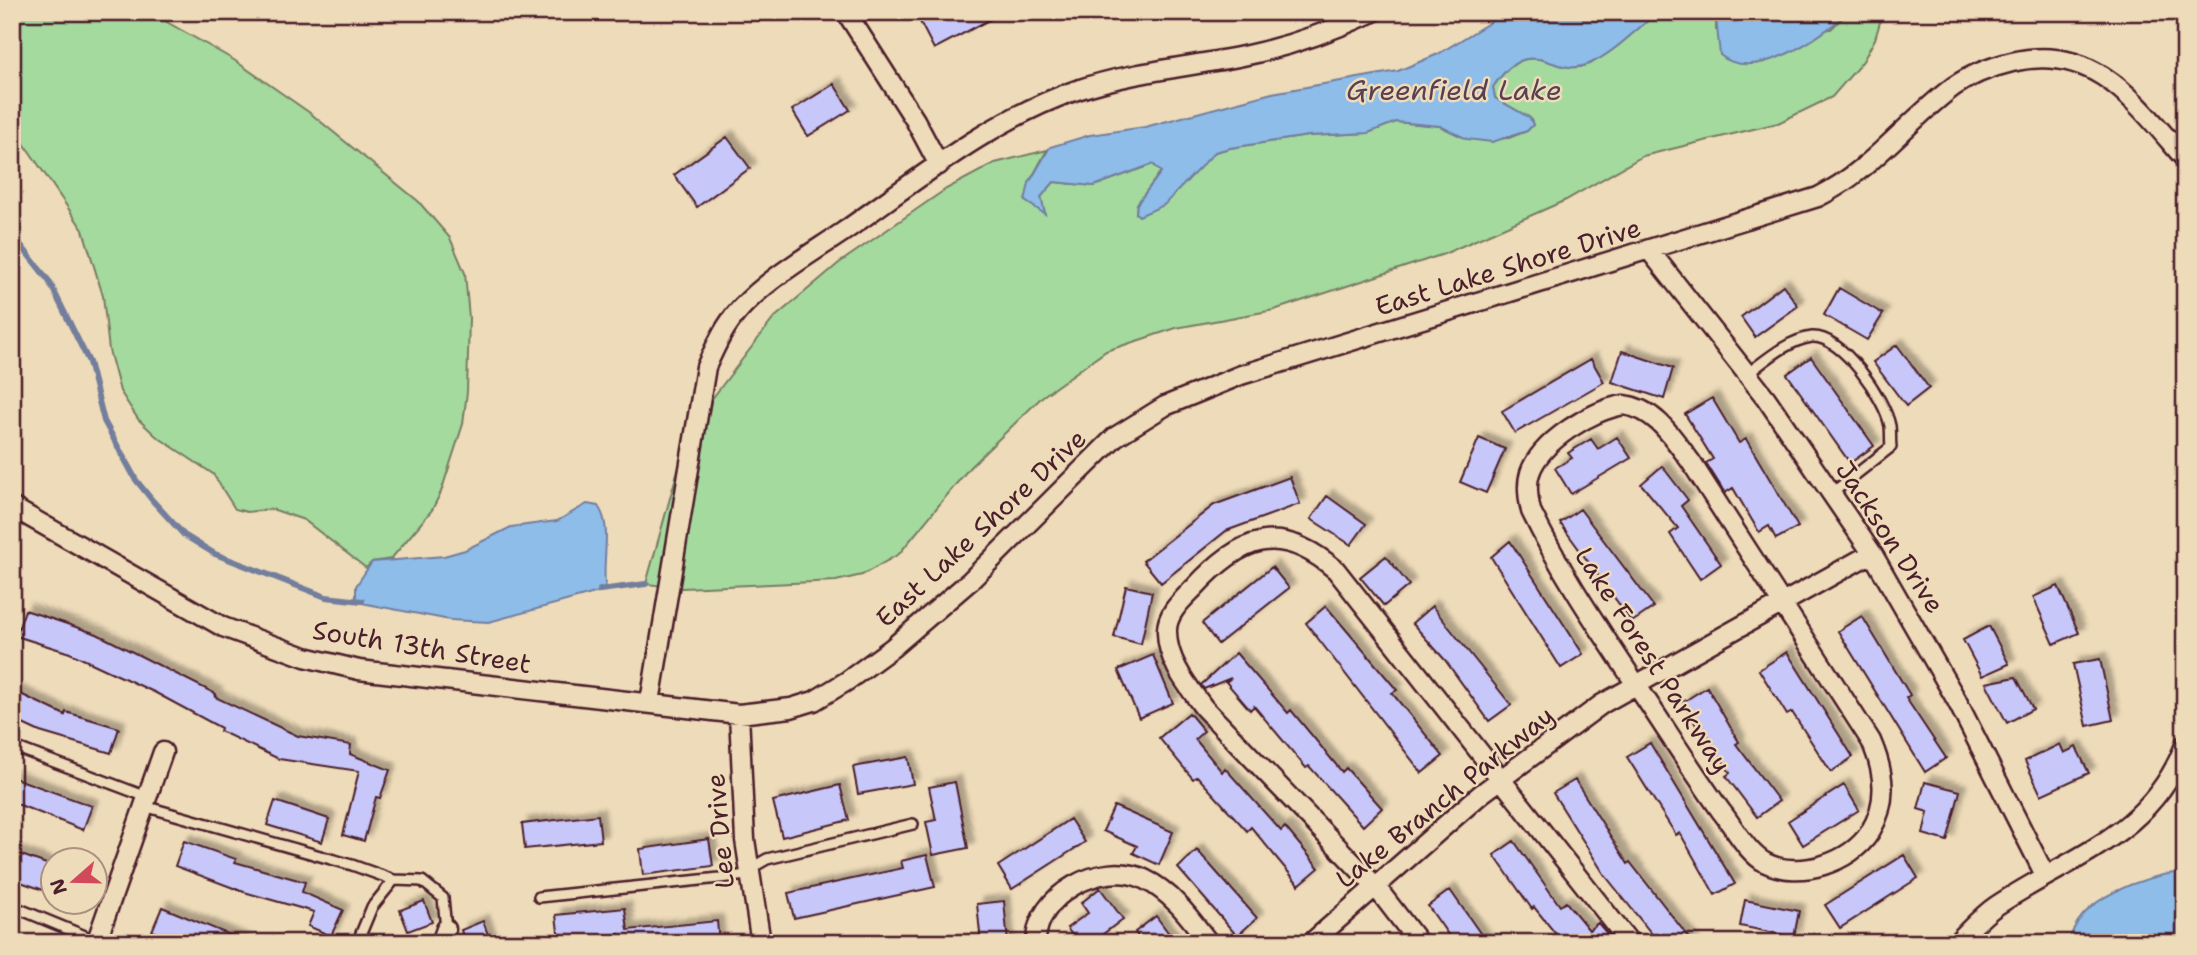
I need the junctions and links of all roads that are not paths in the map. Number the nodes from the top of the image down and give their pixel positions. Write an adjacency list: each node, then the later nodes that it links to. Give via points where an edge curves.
1 (846, 12): 4 (street)
2 (1373, 12): 4 (street, via 1300,41 1246,56 1113,79 1076,90 988,133)
3 (2185, 159): 5 (street, East Lake Shore Drive, via 2132,99 2104,76 2082,64 2032,57 1981,72 1954,87 1845,184 1797,206 1716,226)
4 (939, 165): 12 (street, via 743,305 717,343 706,367 699,402)
5 (1650, 251): 6 (street, Jackson Drive); 13 (street, East Lake Shore Drive, via 1241,375 1165,406 1115,437 970,581 847,681 814,701)
6 (1748, 374): 7 (street, Jackson Drive); 7 (lane, via 1797,341 1815,337 1834,342 1871,386 1890,425 1891,447)
7 (1832, 492): 9 (street, Jackson Drive)
8 (12, 507): 12 (street, South 13th Street, via 216,623 305,657 359,670)
9 (1872, 553): 10 (street, Lake Branch Parkway); 21 (street, Jackson Drive, via 1944,677)
10 (1782, 603): 11 (street, Lake Branch Parkway); 11 (street, Lake Forest Parkway, via 1871,741 1883,772 1882,801 1870,832 1834,860 1808,869 1789,869 1766,863 1754,854); 11 (street, Lake Forest Parkway, via 1669,432 1635,407 1598,411 1540,454 1527,492 1548,546)
11 (1635, 683): 17 (street, Lake Branch Parkway)
12 (650, 702): 13 (street, East Lake Shore Drive)
13 (739, 714): 20 (street, Lee Drive)
14 (2185, 745): 21 (street, via 2168,780 2130,825)
15 (12, 747): 18 (lane)
16 (163, 752): 18 (street)
17 (1502, 777): 23 (street, Lake Branch Parkway); 23 (street, via 1349,583 1322,558 1298,543 1279,540 1250,544 1227,556 1168,620 1169,647 1182,679 1204,708); 34 (street)
18 (146, 802): 22 (lane); 27 (street)
19 (913, 824): 20 (lane, via 767,859)
20 (748, 875): 24 (lane); 29 (street, Lee Drive)
21 (2045, 875): 35 (street, via 1993,908)
22 (394, 880): 26 (lane, via 422,881 443,898); 28 (lane, via 372,907)
23 (1376, 887): 32 (street, Lake Branch Parkway); 33 (street)
24 (539, 897)
25 (12, 906): 27 (lane)
26 (443, 936)
27 (98, 942)
28 (357, 943)
29 (761, 943)
30 (1036, 943): 31 (street, via 1040,915 1052,900 1082,883 1120,874 1143,878 1167,894)
31 (1209, 943)
32 (1311, 943)
33 (1419, 943)
34 (1630, 943)
35 (1956, 943)

